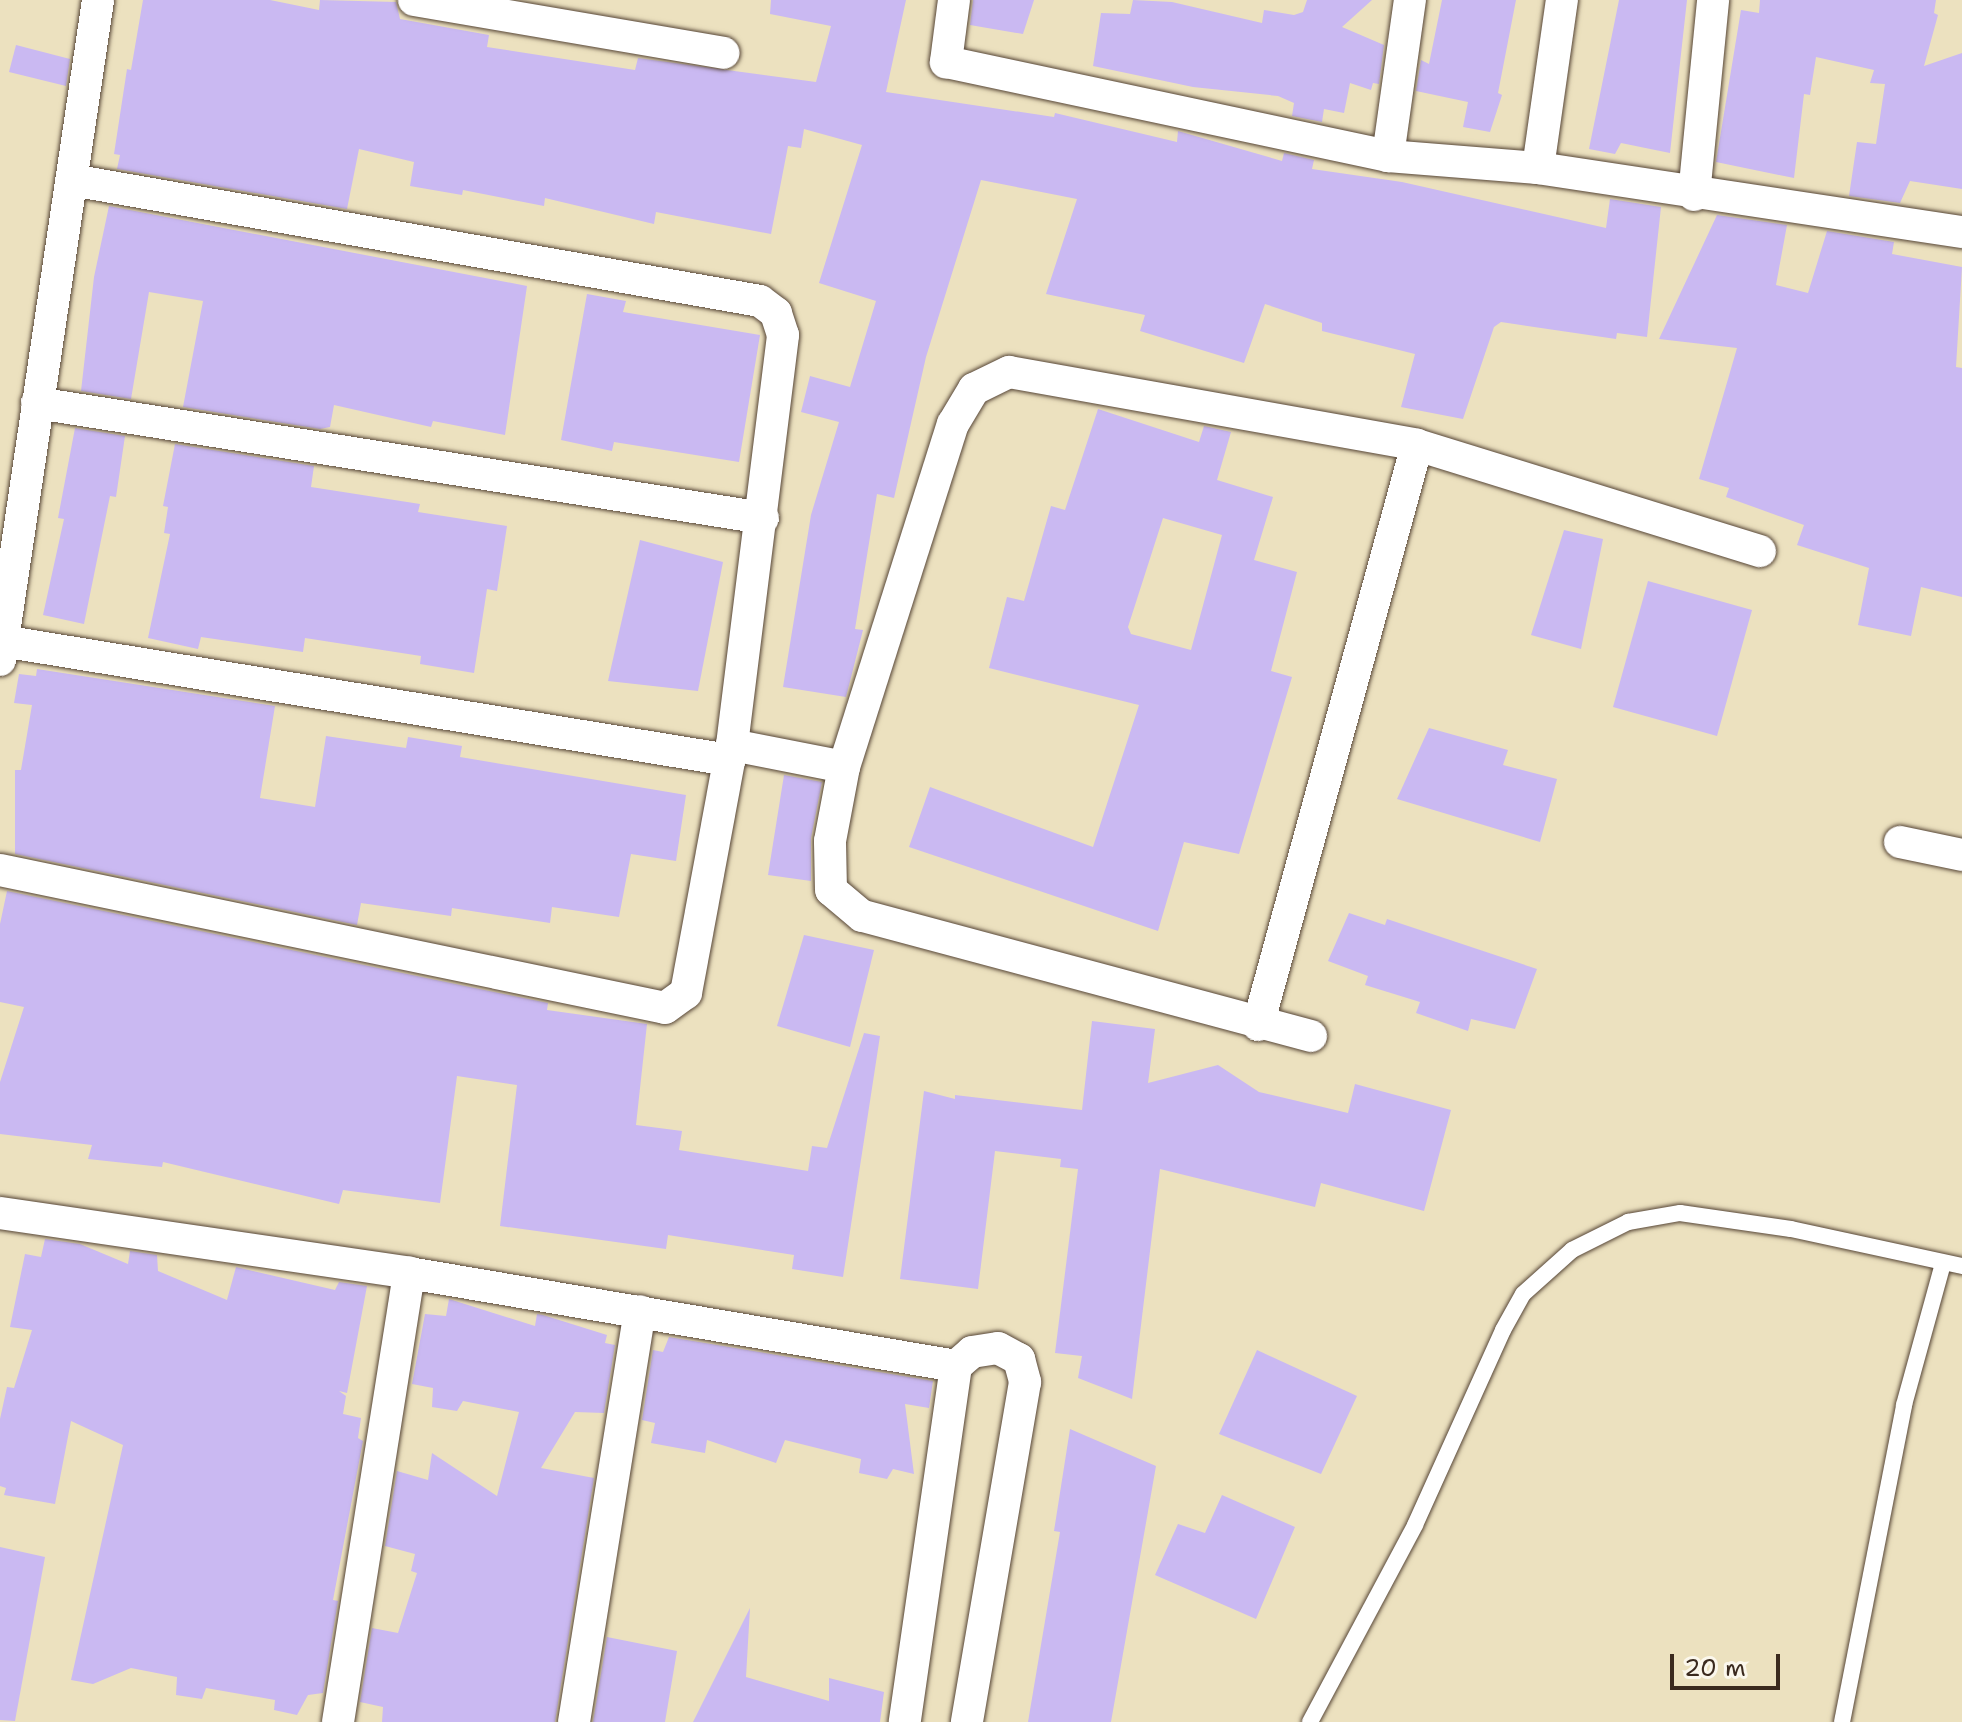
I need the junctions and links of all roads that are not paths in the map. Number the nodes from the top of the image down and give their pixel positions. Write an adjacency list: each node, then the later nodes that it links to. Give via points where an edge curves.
1 (98, 0): 10 (street)
2 (954, 0): 8 (street, via 946,62)
3 (1410, 0): 8 (street)
4 (1562, 0): 9 (street)
5 (1713, 0): 11 (street)
6 (427, 1): 7 (street)
7 (724, 53)
8 (1388, 156): 9 (street)
9 (1538, 168): 11 (street)
10 (72, 180): 13 (street); 15 (street, via 760,301 776,313 783,335)
11 (1694, 195): 12 (street)
12 (1962, 232)
13 (37, 403): 15 (street); 17 (street)
14 (1417, 445): 16 (street); 19 (street, via 1009,372 974,389 953,424); 23 (street)
15 (763, 518): 18 (street)
16 (1760, 551)
17 (1, 650): 18 (street)
18 (730, 753): 19 (street); 22 (street, via 686,993 665,1008)
19 (844, 767): 23 (street, via 830,841 831,890 862,916)
20 (1900, 842): 21 (street)
21 (1962, 855)
22 (0, 870)
23 (1258, 1025): 24 (street)
24 (1311, 1036)
25 (0, 1213): 28 (street)
26 (1943, 1263): 27 (lane); 35 (lane, via 1791,1229 1680,1213 1628,1222 1572,1250 1523,1294 1415,1525); 36 (lane, via 1904,1405)
27 (1962, 1266)
28 (409, 1273): 29 (street); 31 (street)
29 (640, 1311): 30 (street); 32 (street)
30 (956, 1366): 33 (street); 34 (street, via 972,1352 998,1348 1019,1359 1025,1382)
31 (338, 1722)
32 (574, 1722)
33 (905, 1722)
34 (967, 1722)
35 (1310, 1722)
36 (1842, 1722)

